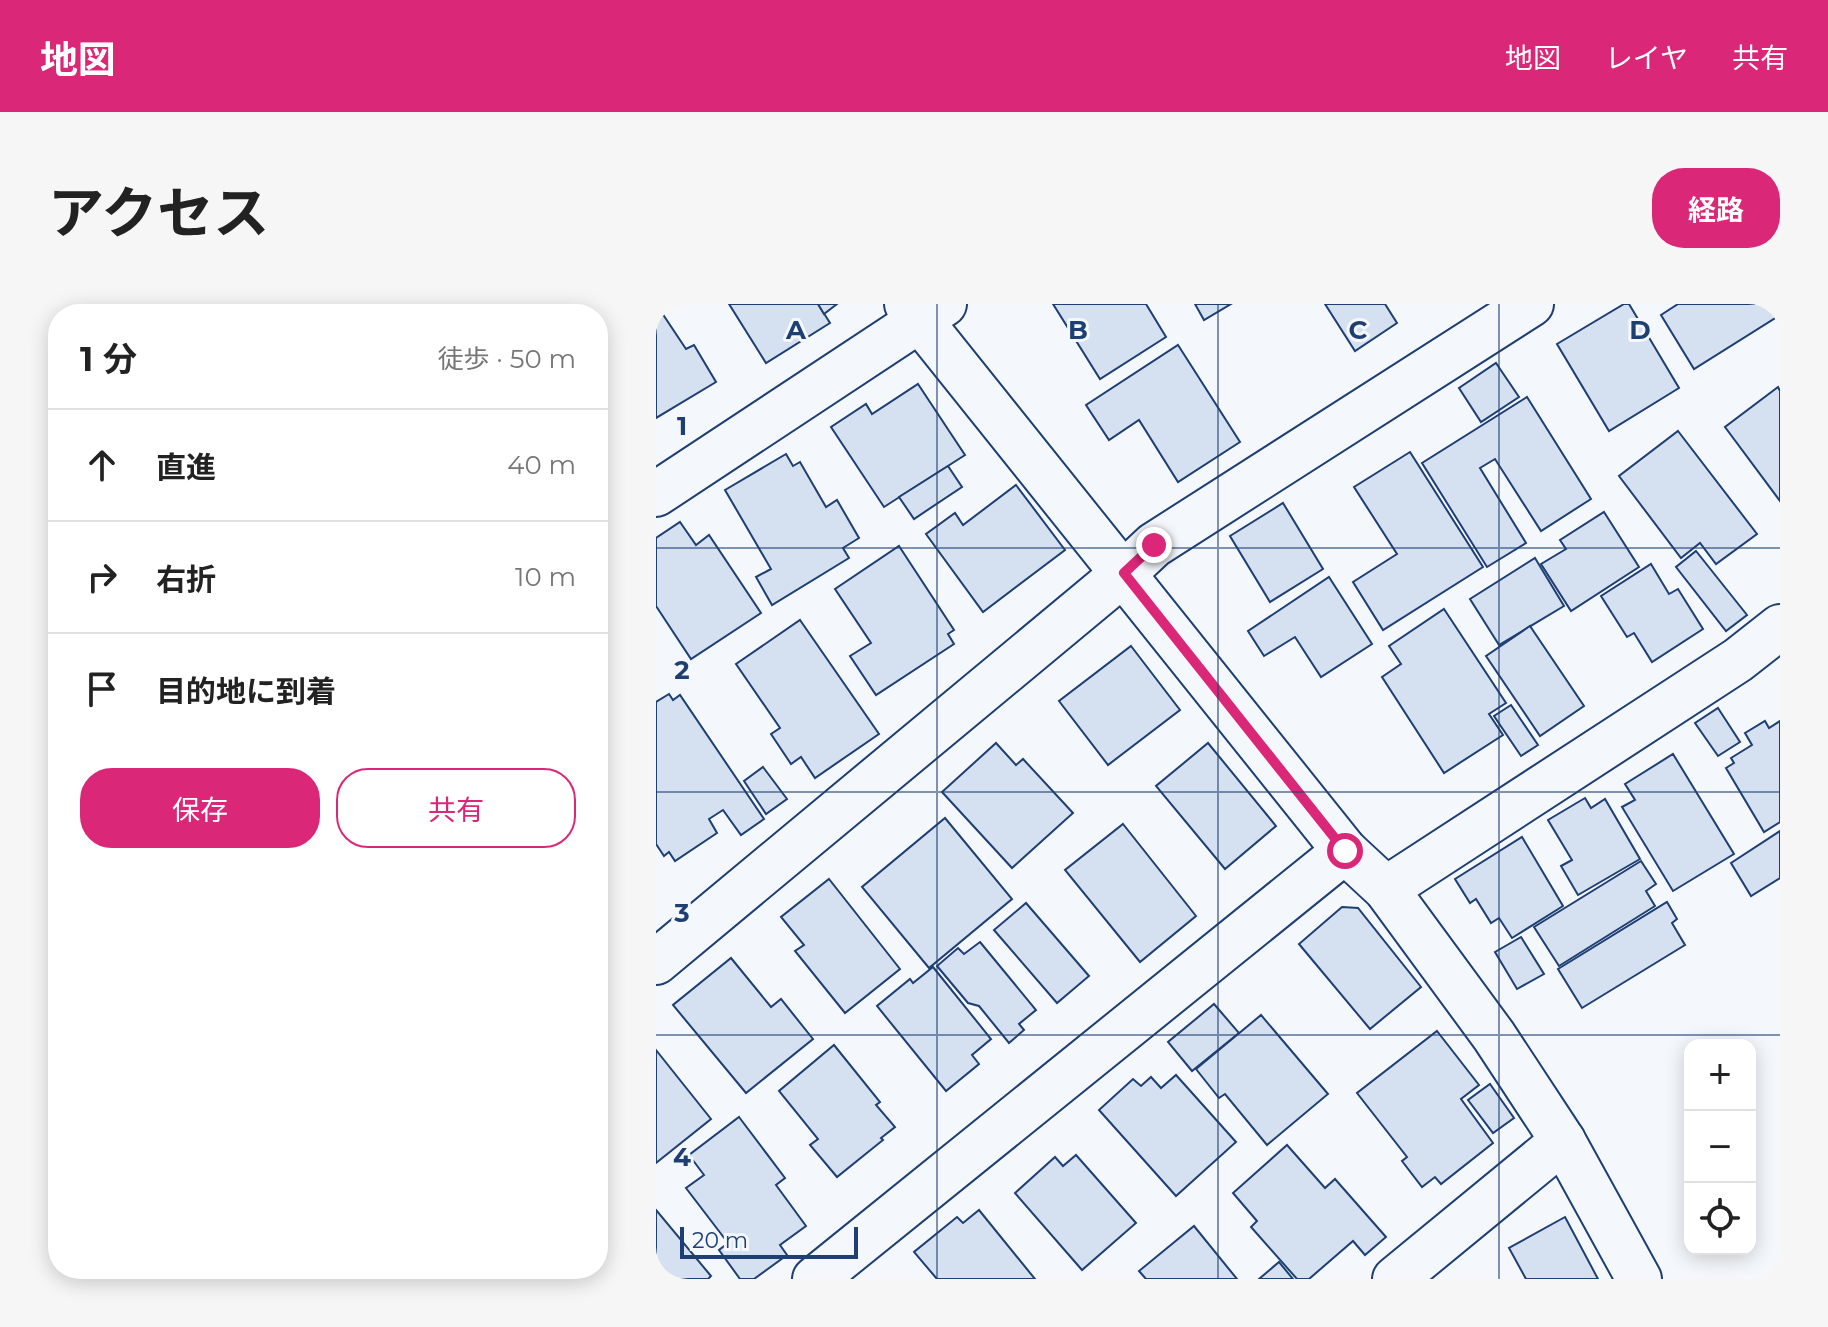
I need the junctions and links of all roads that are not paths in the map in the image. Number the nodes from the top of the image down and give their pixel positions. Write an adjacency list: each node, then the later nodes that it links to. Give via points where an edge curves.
1 (1531, 304): 4 (street, via 1154,545)
2 (924, 309): 3 (street); 4 (street)
3 (656, 494)
4 (1124, 573): 6 (street); 8 (street)
5 (1780, 627): 7 (street, via 1738,660)
6 (1345, 851): 7 (street); 10 (street)
7 (1386, 889): 9 (street)
8 (656, 962)
9 (1563, 1141): 11 (street); 12 (street)
10 (815, 1279)
11 (1395, 1279)
12 (1639, 1279)

